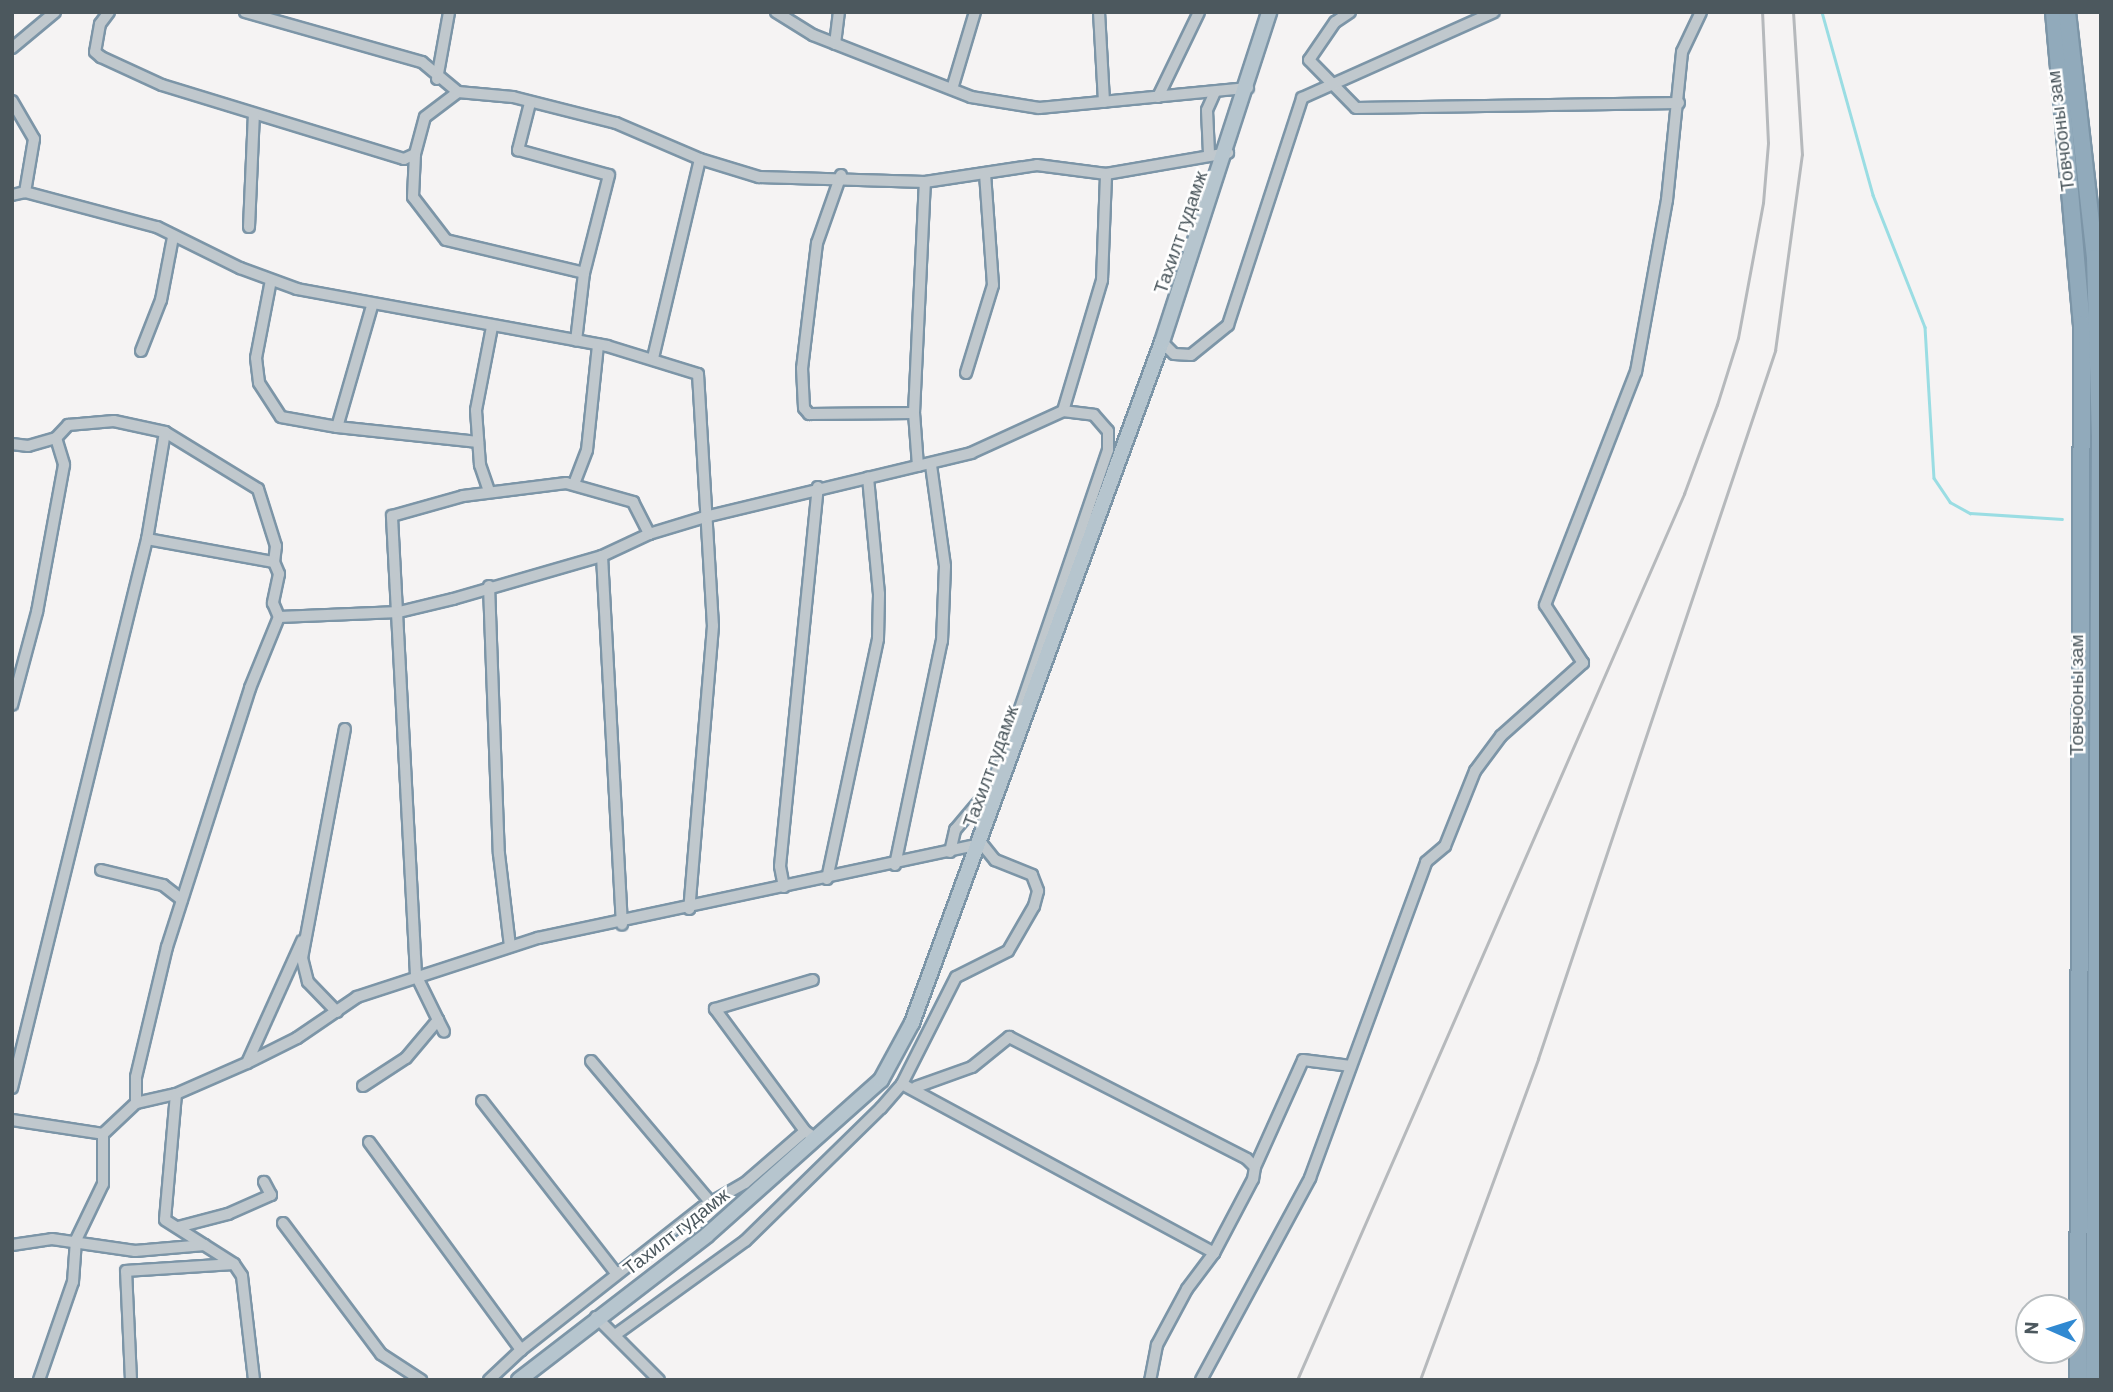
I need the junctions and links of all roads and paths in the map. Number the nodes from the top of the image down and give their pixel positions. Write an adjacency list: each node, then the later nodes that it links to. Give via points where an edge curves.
1 (55, 12): 17 (street)
2 (109, 12): 29 (street, via 100,24 95,52 101,57 162,85)
3 (245, 12): 18 (street, via 422,62)
4 (449, 12): 18 (street)
5 (776, 12): 16 (street)
6 (839, 12): 16 (street)
7 (975, 12): 21 (street)
8 (1099, 12): 26 (street)
9 (1199, 12): 24 (street)
10 (1269, 12): 20 (main road, Тахилт гудамж)
11 (1350, 12): 19 (street, via 1310,52 1309,60)
12 (1494, 12): 19 (street)
13 (1701, 12): 28 (street, via 1682,52)
14 (2054, 12): 56 (highway, Товчооны зам, via 2079,262)
15 (2067, 12): 57 (highway, Товчооны зам, via 2095,258)
16 (835, 44): 21 (street)
17 (12, 48)
18 (437, 79): 22 (street)
19 (1329, 87): 28 (street, via 1356,108); 47 (street, via 1303,98 1227,326 1191,355 1174,354)
20 (1248, 88): 23 (street); 31 (main road, Тахилт гудамж)
21 (951, 89): 26 (street, via 1039,108)
22 (458, 92): 27 (street); 32 (street, via 425,117)
23 (1215, 92): 24 (street); 30 (street, via 1207,110)
24 (1158, 97): 26 (street)
25 (12, 101): 38 (street, via 34,139)
26 (1104, 102)
27 (530, 103): 33 (street, via 616,123); 42 (street, via 518,150 609,175)
28 (1679, 103): 98 (street, via 1636,372 1545,606 1583,663 1501,736 1475,771 1445,846 1426,862)
29 (254, 114): 32 (street, via 404,159); 40 (street)
30 (1209, 153): 31 (street); 35 (street)
31 (1228, 153): 47 (main road, Тахилт гудамж)
32 (415, 154): 42 (street, via 413,197 446,240)
33 (700, 159): 36 (street, via 759,177); 50 (street)
34 (985, 173): 35 (street, via 1037,165); 37 (street); 51 (street, via 993,285)
35 (1106, 174): 52 (street, via 1102,280)
36 (841, 175): 37 (street); 53 (street, via 817,243 802,369 804,408 809,414)
37 (925, 182): 53 (street)
38 (24, 192): 39 (street); 41 (street, via 157,227)
39 (12, 195)
40 (249, 227)
41 (173, 237): 43 (street); 49 (street, via 161,300)
42 (584, 273): 46 (street)
43 (271, 280): 44 (street); 54 (street, via 256,358 259,383 281,417)
44 (372, 306): 45 (street); 54 (street)
45 (492, 327): 46 (street); 59 (street, via 476,410)
46 (576, 341): 48 (street)
47 (1163, 342): 63 (main road, Тахилт гудамж)
48 (598, 345): 50 (street); 65 (street, via 587,450)
49 (141, 351)
50 (653, 358): 68 (street, via 698,373)
51 (966, 373)
52 (1063, 411): 61 (street); 63 (street, via 1102,419 1108,431)
53 (914, 413): 62 (street)
54 (337, 427): 59 (street)
55 (165, 432): 58 (street, via 114,421 68,425); 70 (street); 72 (street, via 258,489 276,546)
56 (2082, 435): 57 (street); 135 (highway, Товчооны зам)
57 (2100, 435): 74 (highway, Товчооны зам)
58 (56, 438): 60 (street, via 28,446); 78 (street, via 64,465 37,612)
59 (478, 442): 67 (street)
60 (12, 444)
61 (931, 465): 62 (street); 82 (street, via 945,566 942,641)
62 (918, 466): 64 (street)
63 (1110, 466): 73 (main road, Тахилт гудамж)
64 (868, 478): 66 (street); 84 (street, via 880,594 878,639)
65 (574, 484): 67 (street); 69 (street, via 633,502)
66 (818, 487): 68 (street); 85 (street, via 780,866)
67 (489, 492): 76 (street, via 392,516 391,559)
68 (705, 517): 69 (street); 87 (street, via 713,626)
69 (649, 534): 71 (street)
70 (147, 539): 72 (street); 102 (street)
71 (602, 556): 75 (street); 88 (street)
72 (274, 562): 77 (street, via 279,574 273,603)
73 (1075, 570): 80 (main road, Тахилт гудамж); 81 (street, via 1008,746 987,793 955,830)
74 (2100, 585): 109 (highway, Товчооны зам)
75 (489, 586): 76 (street); 90 (street, via 499,854)
76 (399, 612): 77 (street); 91 (street)
77 (279, 617): 86 (street, via 246,701)
78 (12, 705)
79 (345, 729): 89 (street)
80 (982, 844): 81 (street); 99 (street, via 995,860 1032,875 1038,891 1034,906 1009,951 956,977); 108 (main road, Тахилт гудамж, via 912,1023 881,1080)
81 (950, 852): 82 (street)
82 (895, 864): 84 (street)
83 (102, 870): 86 (street, via 163,885)
84 (827, 878): 85 (street)
85 (784, 887): 87 (street)
86 (182, 900): 105 (street, via 145,1032)
87 (689, 909): 88 (street)
88 (622, 923): 90 (street)
89 (303, 939): 93 (street, via 302,971); 97 (street)
90 (510, 946): 91 (street)
91 (415, 975): 93 (street, via 357,997); 94 (street)
92 (813, 981): 108 (street, via 715,1009)
93 (337, 1012): 97 (street)
94 (438, 1020): 95 (street); 100 (street, via 406,1058)
95 (444, 1032)
96 (591, 1061): 113 (street)
97 (247, 1063): 103 (street)
98 (1351, 1066): 111 (street, via 1303,1060); 134 (street, via 1310,1178)
99 (902, 1084): 101 (street); 124 (street, via 745,1241)
100 (363, 1086)
101 (916, 1087): 111 (street, via 972,1068 1009,1038); 119 (street)
102 (12, 1088)
103 (176, 1094): 105 (street); 115 (street, via 162,1206 164,1220)
104 (482, 1101): 121 (street)
105 (136, 1103): 107 (street)
106 (12, 1120): 107 (street)
107 (103, 1134): 116 (street, via 103,1184)
108 (810, 1135): 113 (street); 123 (main road, Тахилт гудамж, via 707,1235)
109 (2098, 1139): 122 (highway, Товчооны зам)
110 (369, 1142): 125 (street)
111 (1255, 1167): 119 (street)
112 (264, 1182): 115 (street, via 271,1195 228,1214)
113 (711, 1203): 121 (street)
114 (283, 1223): 129 (street, via 381,1354)
115 (178, 1227): 118 (street)
116 (76, 1240): 117 (street); 118 (street, via 123,1250); 126 (street, via 73,1282)
117 (12, 1245)
118 (205, 1245): 120 (street)
119 (1214, 1253): 133 (street, via 1186,1289 1157,1345)
120 (234, 1265): 127 (street, via 126,1271); 128 (street, via 242,1276)
121 (616, 1273): 125 (street)
122 (2097, 1307): 136 (highway, Товчооны зам)
123 (596, 1317): 124 (street); 131 (main road, Тахилт гудамж)
124 (615, 1335): 132 (street)
125 (521, 1350): 130 (street)
126 (39, 1380)
127 (131, 1380)
128 (254, 1380)
129 (421, 1380)
130 (489, 1380)
131 (519, 1380)
132 (659, 1380)
133 (1150, 1380)
134 (1200, 1380)
135 (2078, 1380)
136 (2094, 1380)

